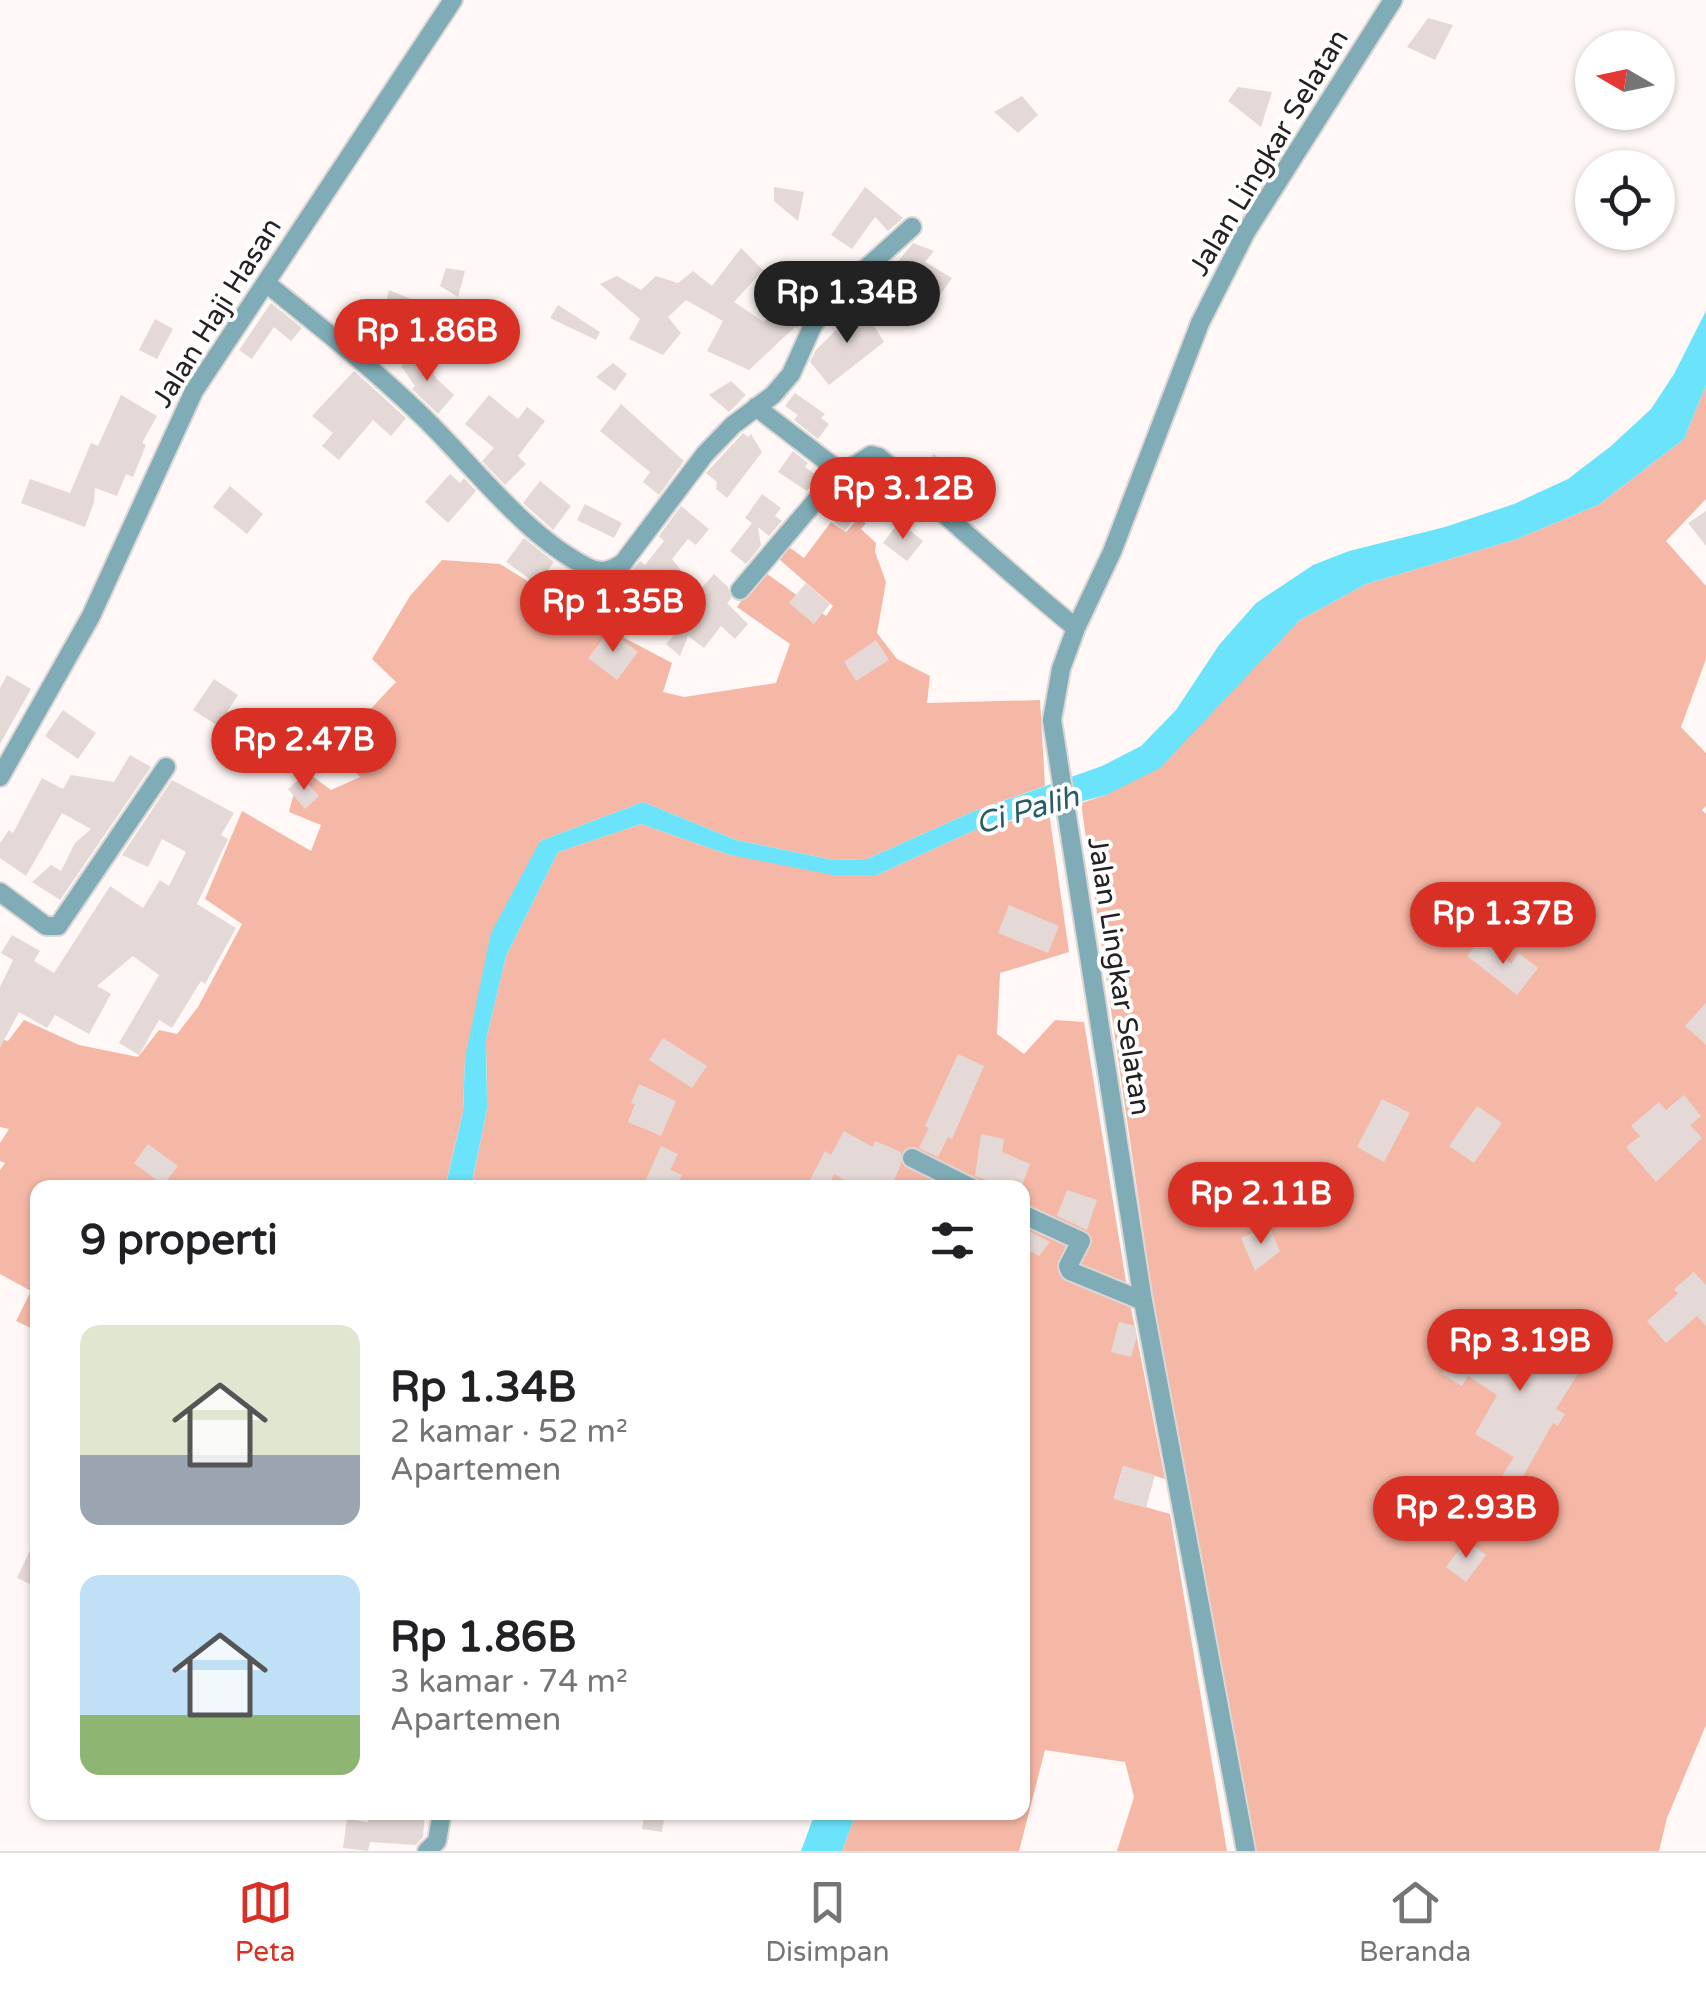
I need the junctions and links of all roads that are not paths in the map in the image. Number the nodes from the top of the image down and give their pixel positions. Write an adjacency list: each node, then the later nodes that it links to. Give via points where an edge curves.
1 (453, 0): 4 (street, Jalan Haji Hasan)
2 (1392, 0): 8 (street, Jalan Lingkar Selatan, via 1246,232 1200,324)
3 (912, 227): 5 (street, via 832,299 791,374)
4 (266, 283): 5 (street, via 421,415 526,522 601,571 623,563 705,454); 10 (street, Jalan Haji Hasan, via 194,391 91,616)
5 (756, 407): 6 (street)
6 (842, 473): 7 (street); 8 (street, via 868,456 879,457)
7 (740, 590)
8 (1076, 628): 15 (street, Jalan Lingkar Selatan, via 1052,720)
9 (166, 767): 11 (street, via 58,926 46,926)
10 (0, 777)
11 (0, 892)
12 (912, 1158): 13 (street)
13 (956, 1180)
14 (1030, 1218): 15 (street, via 1082,1241 1070,1271)
15 (1144, 1302): 18 (street, Jalan Lingkar Selatan)
16 (441, 1820): 17 (street, via 437,1841)
17 (427, 1851)
18 (1246, 1851)

